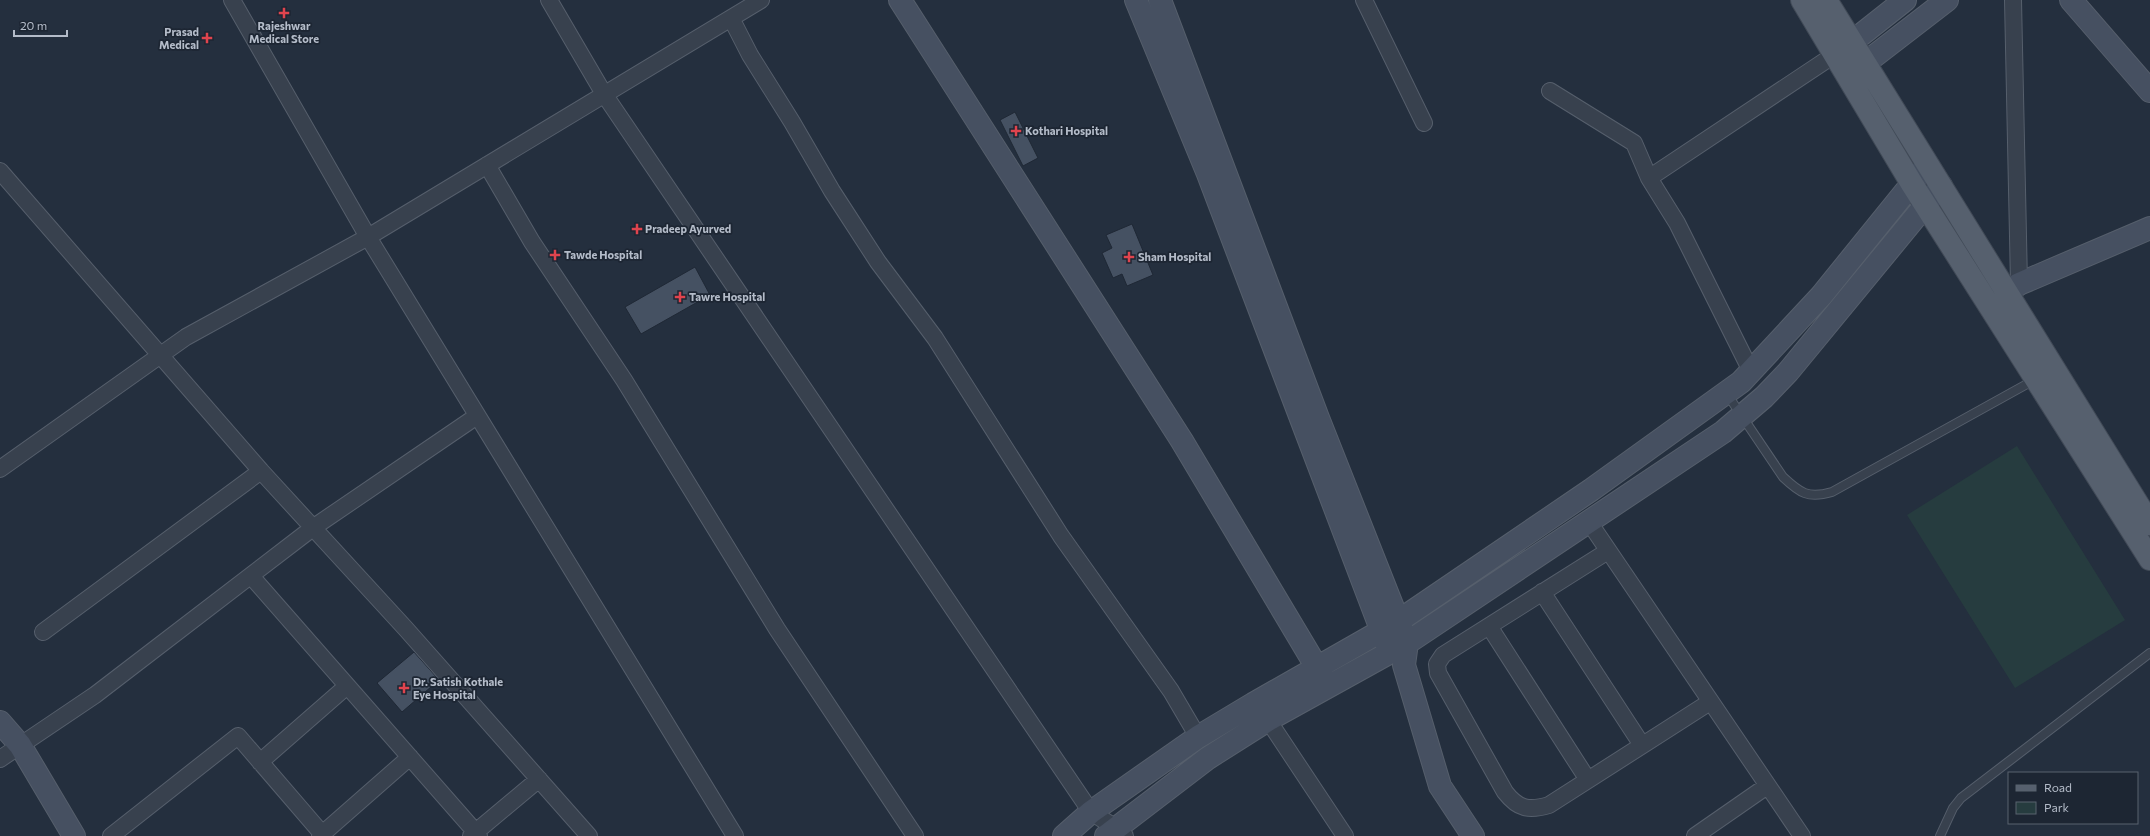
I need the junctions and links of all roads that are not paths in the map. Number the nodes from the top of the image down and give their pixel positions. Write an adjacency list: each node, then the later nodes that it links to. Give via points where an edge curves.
1 (232, 0): 30 (street)
2 (549, 0): 19 (street)
3 (761, 0): 14 (street)
4 (900, 0): 52 (street, via 1182,441)
5 (1136, 0): 21 (street)
6 (1160, 0): 21 (street)
7 (1364, 0): 20 (street)
8 (1802, 0): 15 (main road)
9 (1826, 0): 15 (main road)
10 (1906, 0): 15 (street)
11 (1947, 0): 16 (street)
12 (2013, 0): 31 (street)
13 (2070, 0): 18 (street)
14 (731, 18): 19 (street); 58 (street, via 750,55 878,262 935,338 1061,536 1171,691)
15 (1844, 48): 16 (main road); 25 (street); 26 (main road)
16 (1864, 64): 23 (main road)
17 (1550, 91): 25 (street, via 1634,143)
18 (2150, 91)
19 (604, 94): 22 (street); 67 (street)
20 (1424, 123)
21 (1209, 152): 48 (street)
22 (487, 165): 30 (street); 75 (street, via 532,242 624,380 777,629)
23 (1928, 165): 26 (street); 27 (main road)
24 (0, 171): 32 (street)
25 (1649, 178): 33 (street, via 1677,223)
26 (1912, 184): 28 (main road); 33 (street, via 1821,296)
27 (1941, 186): 28 (street); 31 (main road)
28 (1926, 204): 34 (main road); 36 (street, via 1788,372)
29 (2150, 228): 31 (street)
30 (368, 237): 32 (street, via 186,337); 37 (street)
31 (2014, 288): 34 (main road)
32 (161, 355): 38 (street); 39 (street)
33 (1751, 371): 35 (street)
34 (2045, 374): 36 (lane, via 1832,492 1818,496 1808,495 1795,488 1783,477); 41 (main road); 44 (main road)
35 (1726, 393): 36 (lane); 48 (street, via 1592,490)
36 (1743, 415): 40 (street, via 1723,432)
37 (477, 416): 42 (street); 74 (street)
38 (0, 469)
39 (261, 471): 42 (street); 49 (street)
40 (1589, 522): 43 (street); 50 (street)
41 (2150, 524)
42 (314, 527): 45 (street); 64 (street)
43 (1608, 551): 46 (street); 55 (street)
44 (2150, 559)
45 (251, 576): 53 (street); 60 (street, via 95,695)
46 (1542, 592): 47 (street); 59 (street)
47 (1489, 626): 65 (street); 65 (street, via 1443,655 1437,664 1438,673 1505,792 1526,809 1539,808)
48 (1389, 627): 50 (street); 52 (street)
49 (43, 632)
50 (1400, 653): 54 (street); 78 (street, via 1440,786)
51 (2150, 653): 81 (lane, via 1961,798 1953,808)
52 (1318, 668): 54 (street); 58 (street)
53 (348, 686): 61 (street); 63 (street)
54 (1329, 687): 56 (street)
55 (1710, 702): 59 (street); 66 (street)
56 (1268, 720): 68 (street, via 1208,758); 77 (street)
57 (0, 722): 60 (street)
58 (1198, 737): 67 (street)
59 (1642, 745): 65 (street)
60 (20, 746): 62 (street); 71 (street)
61 (410, 757): 69 (street); 70 (street)
62 (0, 759)
63 (260, 762): 69 (street); 72 (street, via 238,736)
64 (539, 779): 70 (street); 73 (street)
65 (1588, 780)
66 (1768, 786): 79 (street); 80 (street)
67 (1091, 812): 68 (street); 76 (street)
68 (1116, 833)
69 (322, 835)
70 (475, 835)
71 (74, 836)
72 (111, 836)
73 (589, 836)
74 (735, 836)
75 (915, 836)
76 (1064, 836)
77 (1345, 836)
78 (1473, 836)
79 (1695, 836)
80 (1802, 836)
81 (1940, 836)

